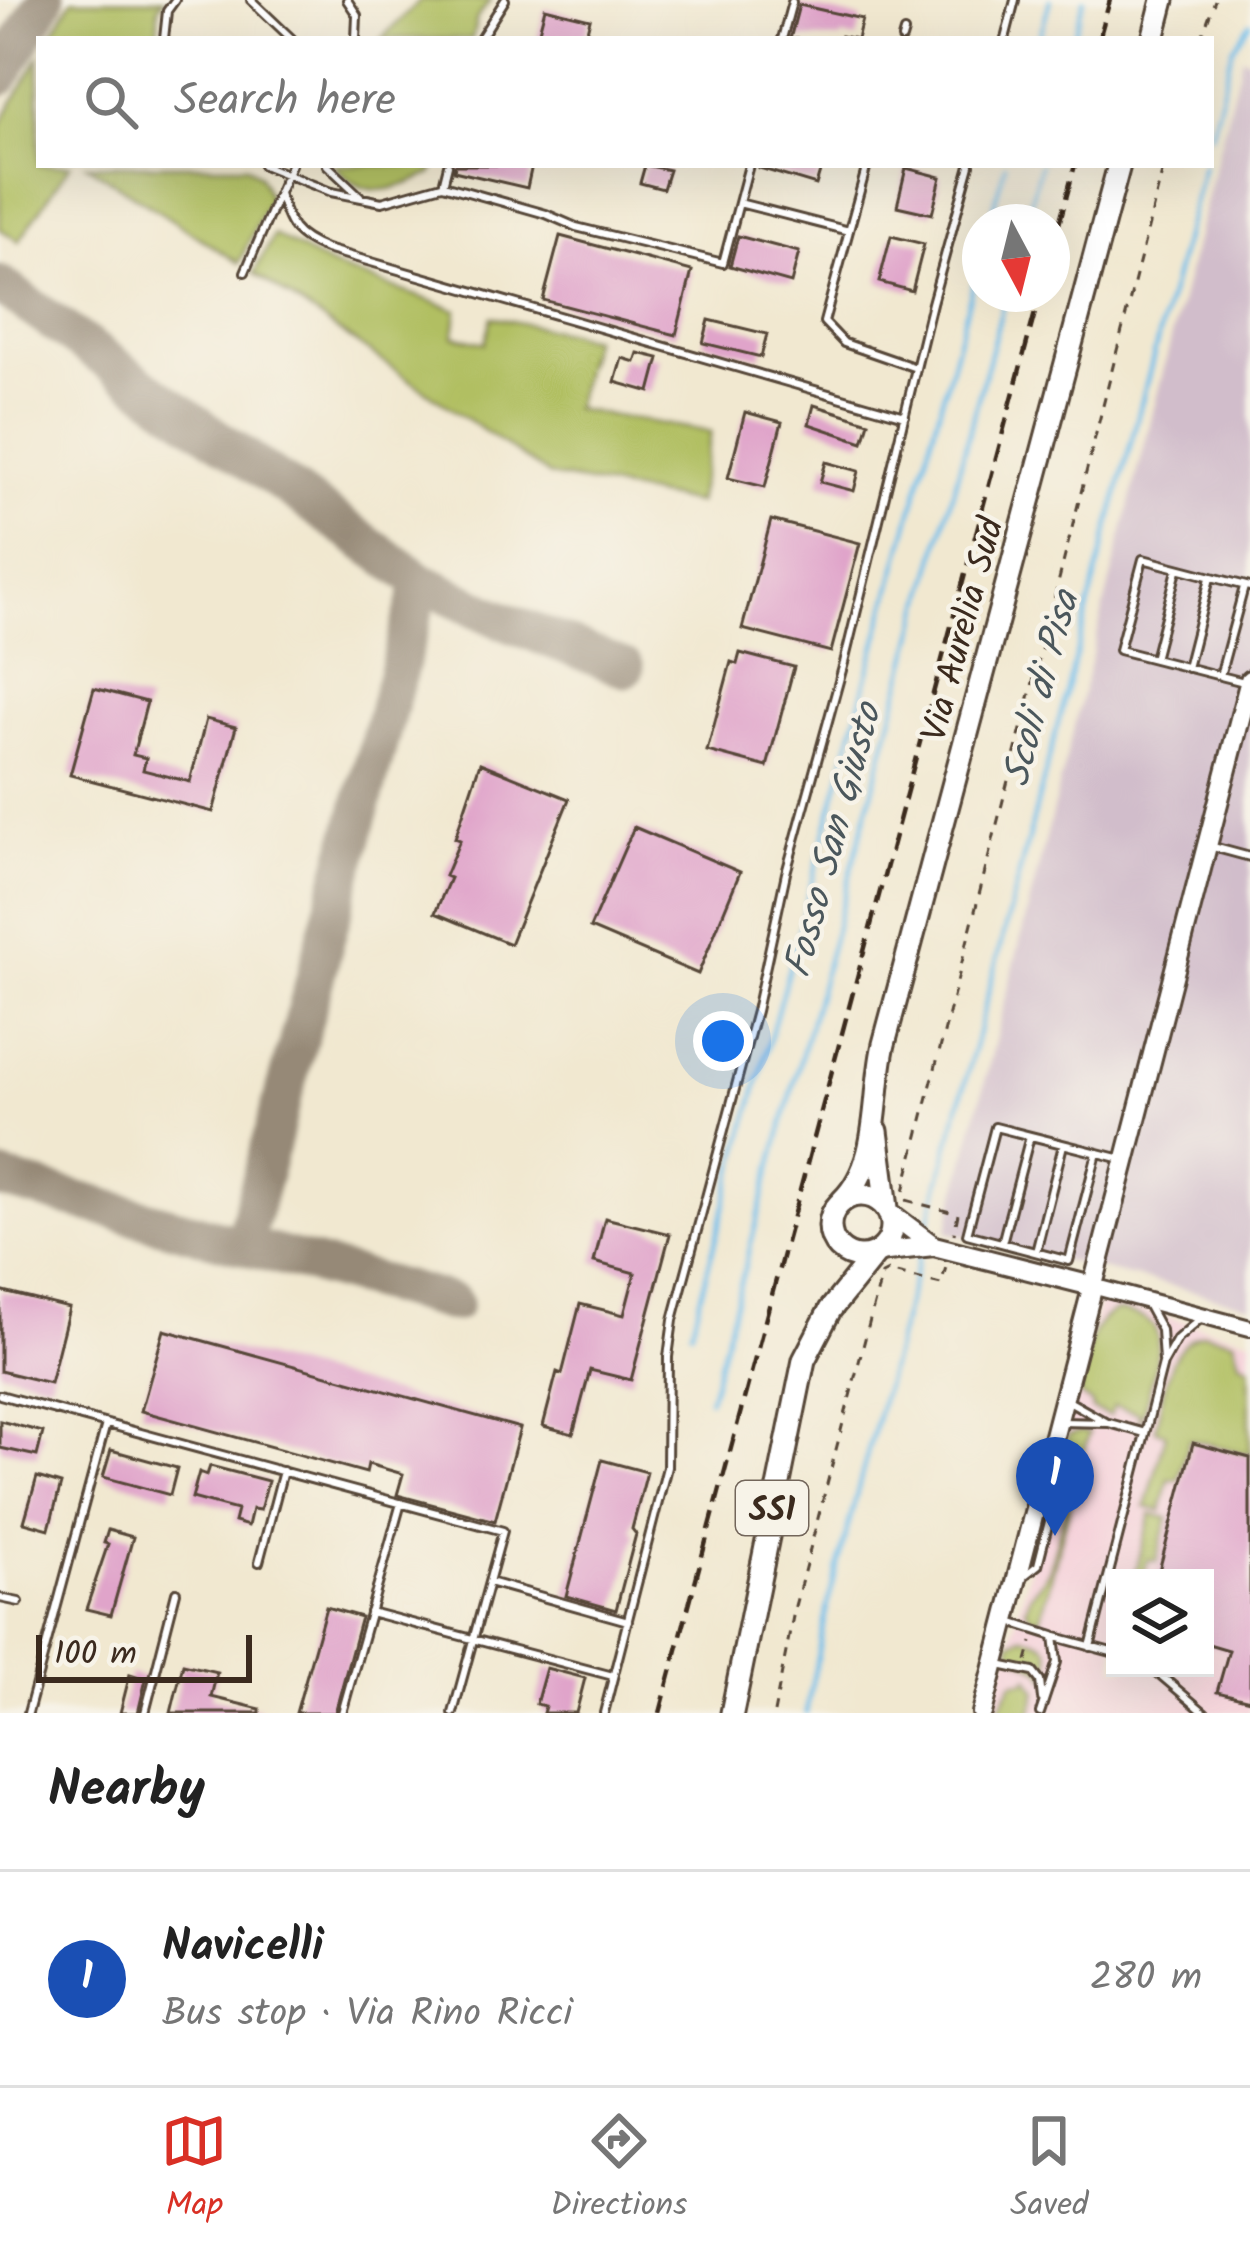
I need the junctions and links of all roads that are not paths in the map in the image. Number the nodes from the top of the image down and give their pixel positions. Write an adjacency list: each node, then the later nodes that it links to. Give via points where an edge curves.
1 (175, 0): 8 (lane)
2 (250, 0): 9 (lane)
3 (347, 0): 10 (lane, via 357,15)
4 (505, 0): 11 (lane)
5 (1015, 0): 13 (lane)
6 (1163, 0): 14 (main road)
7 (792, 2): 12 (lane)
8 (164, 36)
9 (289, 36)
10 (356, 36)
11 (482, 36)
12 (783, 36)
13 (1006, 36)
14 (1154, 36)
15 (269, 168): 23 (lane)
16 (290, 168): 23 (lane)
17 (329, 168): 26 (lane)
18 (447, 168): 24 (lane)
19 (748, 168): 27 (lane)
20 (866, 168): 28 (lane)
21 (969, 168): 30 (lane)
22 (1118, 168): 41 (main road, Via Aurelia Sud / SS1, via 884,1044)
23 (286, 176): 25 (lane); 26 (lane)
24 (443, 185): 26 (lane, via 382,202); 27 (lane, via 723,263)
25 (279, 193): 29 (lane); 31 (lane, via 289,225 326,249)
26 (363, 198)
27 (739, 203): 28 (lane)
28 (849, 231): 30 (lane, via 824,322 844,343)
29 (245, 272)
30 (916, 368): 31 (lane)
31 (905, 416): 73 (lane, via 673,1320 667,1467)
32 (1178, 568): 33 (lane); 35 (lane); 35 (lane, via 1143,559 1119,650)
33 (1211, 577): 34 (lane); 36 (lane)
34 (1247, 586): 37 (lane)
35 (1154, 659): 36 (lane)
36 (1187, 668): 37 (lane)
37 (1220, 676): 38 (lane)
38 (1250, 682): 39 (street)
39 (1208, 846): 40 (lane); 45 (street)
40 (1250, 857)
41 (874, 1111): 46 (main road, SS1, via 861,1176); 47 (main road, SS1)
42 (1030, 1136): 43 (lane); 49 (lane); 49 (lane, via 995,1127 967,1234)
43 (1064, 1144): 44 (lane); 51 (lane)
44 (1097, 1153): 45 (lane); 51 (lane, via 1069,1261)
45 (1126, 1160): 53 (street)
46 (842, 1201): 47 (main road, via 863,1194); 48 (main road, SS1, via 831,1218)
47 (888, 1210): 50 (street); 52 (main road, SS1, via 892,1232)
48 (832, 1237): 52 (main road, via 851,1255); 55 (main road, SS1)
49 (1002, 1243): 51 (lane)
50 (934, 1246): 52 (street); 53 (street)
51 (1036, 1252)
52 (876, 1253): 55 (main road, SS1)
53 (1092, 1286): 54 (street); 60 (street)
54 (1145, 1301): 56 (street); 58 (lane, via 1162,1330)
55 (830, 1310): 88 (main road, SS1, via 801,1372)
56 (1204, 1316): 57 (street); 58 (lane)
57 (1250, 1328)
58 (1163, 1364): 64 (lane)
59 (0, 1395): 62 (lane)
60 (1065, 1400): 61 (street); 63 (lane)
61 (1058, 1421): 63 (lane); 74 (street)
62 (106, 1424): 65 (lane); 83 (lane)
63 (1109, 1424): 64 (lane)
64 (1145, 1433): 77 (lane)
65 (283, 1471): 66 (lane); 67 (lane)
66 (401, 1503): 68 (lane, via 503,1531); 72 (lane)
67 (259, 1562)
68 (489, 1582): 73 (lane); 76 (lane)
69 (176, 1592): 84 (lane)
70 (0, 1598): 71 (lane)
71 (19, 1602)
72 (370, 1612): 76 (lane); 85 (lane)
73 (628, 1621): 80 (lane)
74 (1006, 1621): 75 (lane); 79 (street)
75 (1054, 1636): 77 (lane); 82 (lane, via 1057,1662)
76 (473, 1640): 80 (lane); 86 (lane)
77 (1090, 1646): 78 (lane)
78 (1106, 1650)
79 (994, 1664): 82 (lane, via 1033,1672); 89 (street)
80 (614, 1676): 87 (lane)
81 (1163, 1677): 91 (lane)
82 (1042, 1703): 90 (lane)
83 (28, 1713)
84 (145, 1713)
85 (342, 1713)
86 (453, 1713)
87 (604, 1713)
88 (732, 1713)
89 (982, 1713)
90 (1040, 1713)
91 (1205, 1713)

